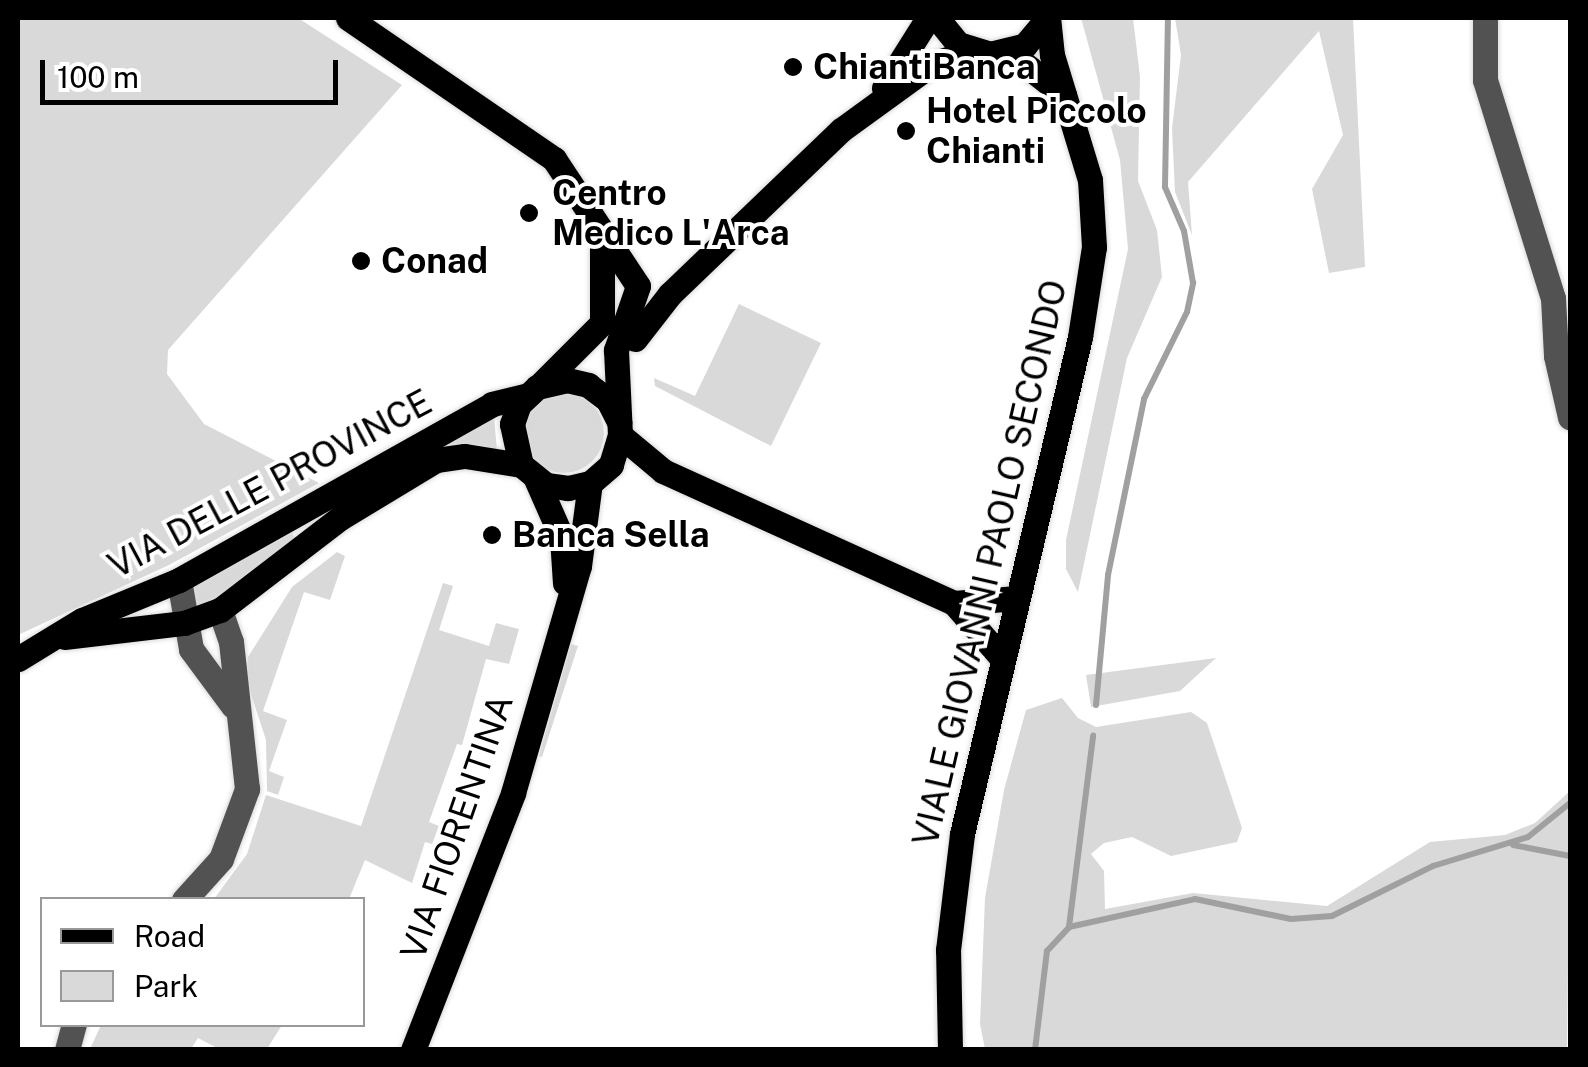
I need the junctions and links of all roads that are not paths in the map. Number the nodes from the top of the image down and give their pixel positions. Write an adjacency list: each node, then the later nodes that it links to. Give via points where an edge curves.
1 (348, 18): 10 (main road, via 527,137 564,170)
2 (928, 18): 9 (main road)
3 (937, 18): 6 (main road)
4 (1048, 18): 7 (main road, via 1039,34); 8 (main road, VIALE GIOVANNI PAOLO SECONDO)
5 (1484, 18): 13 (street, via 1485,80)
6 (972, 51): 7 (main road); 9 (main road, via 932,64)
7 (1008, 52): 8 (main road)
8 (1064, 95): 22 (main road, VIALE GIOVANNI PAOLO SECONDO, via 1090,180 1094,248 1080,337)
9 (869, 108): 11 (main road, VIA FIORENTINA)
10 (601, 227): 12 (main road); 14 (main road)
11 (691, 274): 12 (main road); 17 (main road, VIA FIORENTINA, via 642,326)
12 (638, 286): 14 (main road); 17 (main road, VIA FIORENTINA, via 616,350)
13 (1562, 302): 16 (street, via 1556,356)
14 (604, 315): 15 (main road, via 587,344)
15 (531, 392): 17 (main road, via 567,380 588,386); 19 (main road, VIA FIORENTINA, via 511,436); 21 (main road, VIA DELLE PROVINCE, via 476,412)
16 (1570, 417)
17 (619, 418): 18 (main road); 20 (main road, VIA FIORENTINA)
18 (663, 470): 20 (main road); 23 (main road)
19 (529, 472): 20 (main road, via 557,488); 24 (main road, VIA DELLE PROVINCE, via 465,456 427,464 334,522); 26 (main road, VIA FIORENTINA, via 566,558)
20 (598, 477): 26 (main road, VIA FIORENTINA)
21 (180, 580): 25 (street); 28 (main road, VIA DELLE PROVINCE)
22 (1017, 598): 23 (main road); 30 (main road, VIALE GIOVANNI PAOLO SECONDO)
23 (954, 603): 30 (main road)
24 (220, 610): 25 (main road, VIA DELLE PROVINCE); 32 (street, via 232,642)
25 (184, 622): 27 (main road, VIA DELLE PROVINCE); 29 (street)
26 (560, 626): 34 (main road, VIA FIORENTINA, via 494,851)
27 (144, 628): 28 (main road, VIA DELLE PROVINCE); 29 (street)
28 (49, 639): 31 (main road, VIA DELLE PROVINCE)
29 (192, 649): 32 (street)
30 (1002, 658): 35 (main road, VIALE GIOVANNI PAOLO SECONDO, via 954,887)
31 (18, 659)
32 (238, 715): 33 (street, via 248,775 241,813 221,859)
33 (187, 897)
34 (412, 1050)
35 (950, 1050)

